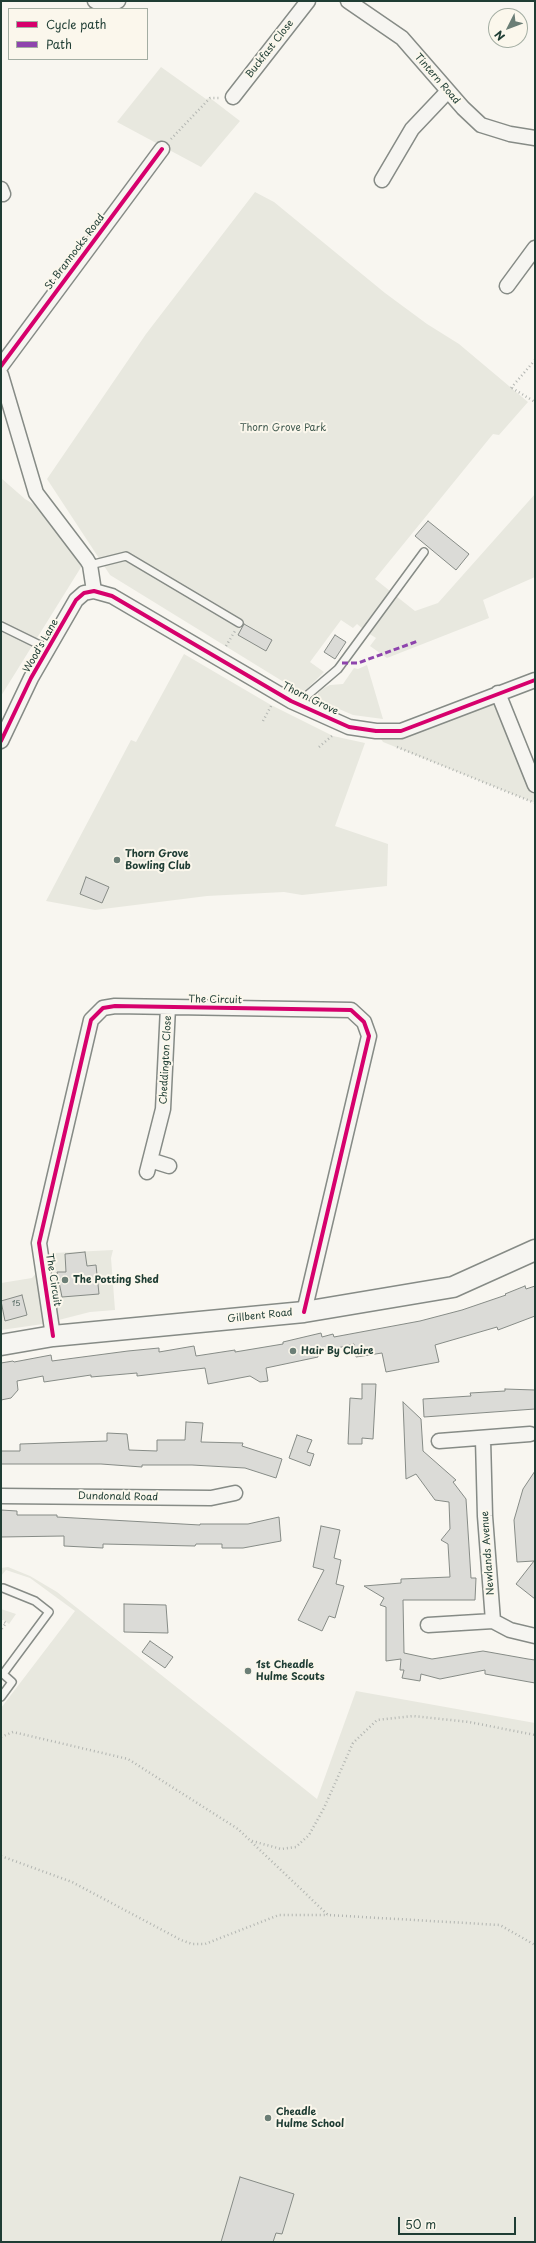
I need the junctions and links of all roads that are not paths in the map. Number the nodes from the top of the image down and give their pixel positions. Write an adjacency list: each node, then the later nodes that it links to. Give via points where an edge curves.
1 (95, 1): 2 (street, via 108,5)
2 (118, 1)
3 (308, 1): 6 (street, Buckfast Close)
4 (348, 1): 5 (street, Tintern Road, via 402,38)
5 (448, 91): 7 (street, Tintern Road, via 481,124 510,134); 9 (street, via 412,129)
6 (233, 97)
7 (535, 138)
8 (162, 149): 12 (street, St Brannocks Road)
9 (382, 180)
10 (535, 248): 11 (street)
11 (507, 286)
12 (1, 366)
13 (1, 375): 15 (street, via 36,492)
14 (424, 552): 22 (lane, via 338,669)
15 (90, 565): 16 (street); 17 (lane, via 126,556)
16 (94, 591): 19 (street, Wood's Lane, via 84,593 76,600); 22 (street, Thorn Grove, via 112,596)
17 (239, 623)
18 (1, 626): 19 (lane)
19 (48, 649): 23 (street, Wood's Lane)
20 (535, 680): 21 (street, Thorn Grove)
21 (498, 693): 22 (street, Thorn Grove, via 401,731 349,727); 24 (street)
22 (297, 704)
23 (1, 741)
24 (535, 785)
25 (168, 1007): 26 (street, Cheddington Close, via 163,1109 148,1166); 28 (street, The Circuit, via 351,1010 364,1022 369,1036); 29 (street, The Circuit, via 103,1008 91,1020 39,1243)
26 (169, 1166)
27 (535, 1250): 28 (street, Gillbent Road, via 453,1287)
28 (304, 1312): 29 (street, Gillbent Road)
29 (54, 1336): 30 (street, Gillbent Road)
30 (1, 1345)
31 (530, 1434): 32 (street)
32 (483, 1439): 33 (street); 37 (street, Newlands Avenue, via 485,1516)
33 (439, 1441)
34 (236, 1493): 35 (street, Dundonald Road, via 211,1498)
35 (1, 1496)
36 (2, 1588): 40 (lane, via 35,1601 49,1612 3,1674 12,1682)
37 (493, 1621): 38 (street); 39 (street, via 510,1630)
38 (428, 1625)
39 (535, 1636)
40 (1, 1697)

